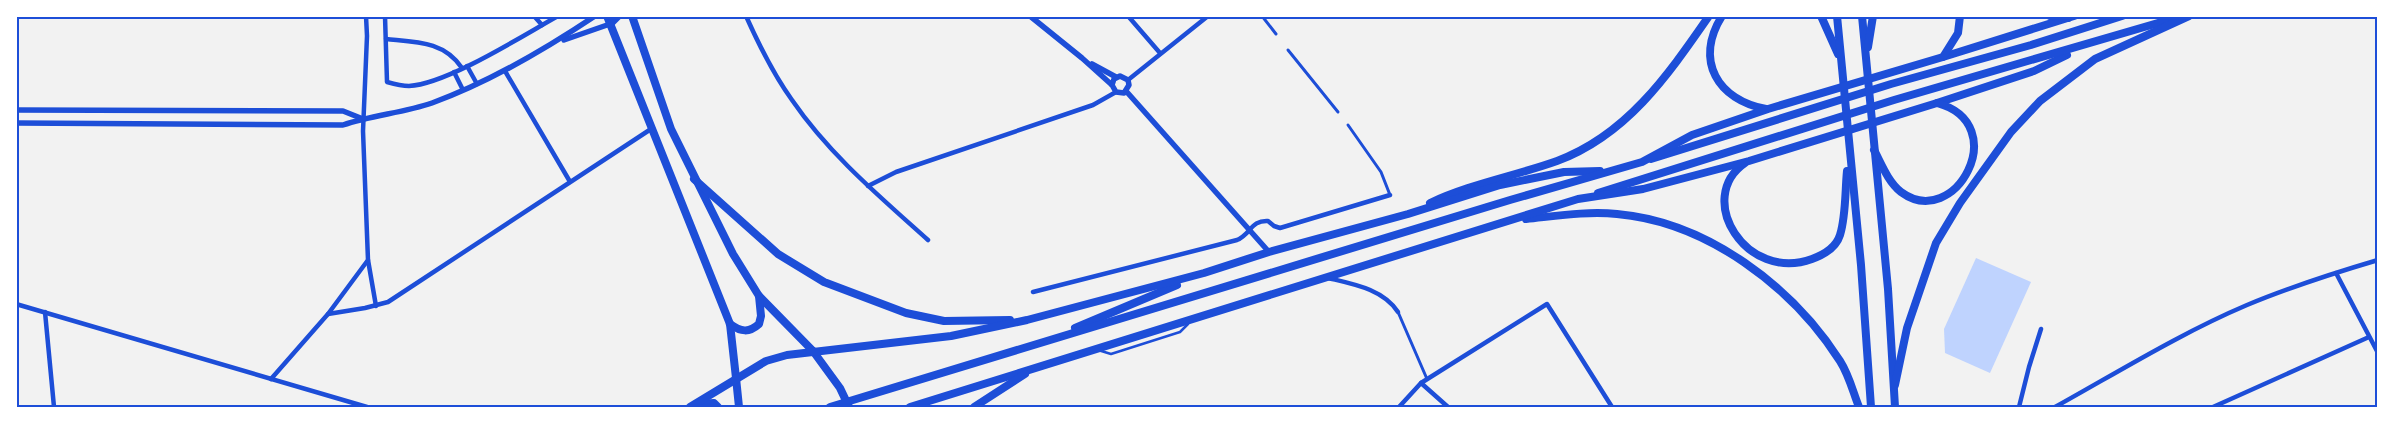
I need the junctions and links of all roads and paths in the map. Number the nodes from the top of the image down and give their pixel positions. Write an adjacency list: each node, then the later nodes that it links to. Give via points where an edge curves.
1 (366, 16): 51 (street)
2 (385, 16): 28 (street)
3 (534, 16): 26 (street)
4 (558, 16): 26 (street)
5 (595, 16): 29 (street)
6 (618, 16): 25 (main road)
7 (632, 16): 60 (main road, via 672,129)
8 (746, 16): 62 (street, via 776,77 809,124)
9 (1030, 16): 34 (street)
10 (1128, 16): 32 (street)
11 (1208, 16): 32 (street)
12 (1262, 16): 27 (street)
13 (1709, 16): 65 (main road, via 1649,96 1624,122 1596,143 1556,161 1450,194)
14 (1722, 16): 48 (main road, via 1713,35 1711,49 1716,77 1722,87 1739,101)
15 (1821, 16): 36 (main road)
16 (1837, 16): 36 (main road)
17 (1862, 16): 35 (main road)
18 (1873, 16): 35 (main road)
19 (1960, 16): 33 (main road, via 1958,33)
20 (2050, 16): 24 (main road)
21 (2122, 16): 58 (main road)
22 (2182, 16): 30 (main road)
23 (2189, 16): 94 (main road, via 2095,59 2040,101 2011,132 1960,203 1936,243 1907,328)
24 (2071, 17): 33 (main road)
25 (609, 20): 29 (street); 54 (main road)
26 (542, 25): 37 (street)
27 (1276, 34)
28 (386, 39): 37 (street, via 435,45); 39 (street, via 386,82 408,86)
29 (555, 43): 38 (street)
30 (2091, 43): 47 (main road, via 2034,70); 64 (main road, via 1894,100)
31 (1288, 50): 50 (street)
32 (1160, 52): 41 (street)
33 (1943, 57): 48 (main road)
34 (1082, 58): 40 (street); 43 (street)
35 (1866, 59): 55 (main road)
36 (1842, 62): 56 (main road)
37 (465, 67): 39 (street); 42 (street)
38 (505, 70): 42 (street); 61 (street)
39 (454, 72): 44 (street)
40 (1116, 77): 41 (street); 43 (street)
41 (1128, 80): 45 (street)
42 (477, 84): 44 (street)
43 (1112, 85): 46 (street)
44 (463, 90): 51 (street, via 411,109)
45 (1126, 91): 46 (street, via 1122,94); 67 (street)
46 (1116, 92): 62 (street, via 1093,105 896,172)
47 (1937, 103): 55 (main road, via 1963,116 1974,142 1972,162 1952,192 1931,200 1909,197 1895,186); 57 (main road)
48 (1768, 109): 58 (main road, via 1692,135)
49 (16, 110): 51 (street, via 343,112)
50 (1338, 112)
51 (363, 119): 52 (street, via 343,125); 70 (street)
52 (16, 123)
53 (1348, 125): 63 (street, via 1382,172)
54 (651, 129): 61 (street); 83 (main road)
55 (1874, 150): 94 (main road)
56 (1849, 154): 57 (main road, via 1840,236 1832,248 1818,257 1791,264 1780,264 1755,254 1732,230 1726,209 1727,188 1732,177); 108 (main road)
57 (1749, 161): 64 (main road, via 1643,190)
58 (1642, 162): 59 (main road)
59 (1610, 171): 65 (main road, via 1564,172 1500,185); 86 (main road)
60 (694, 179): 76 (main road); 82 (main road, via 778,254 849,293 906,313 944,320)
61 (569, 180): 78 (street, via 388,302)
62 (868, 186): 68 (street)
63 (1390, 195): 67 (street, via 1280,228 1268,220 1258,221)
64 (1578, 200): 66 (main road)
65 (1408, 214): 69 (main road)
66 (1509, 221): 74 (main road); 107 (main road, via 1617,214 1658,222 1721,247 1773,285 1818,332 1841,363)
67 (1249, 230): 69 (street); 75 (street, via 1246,236 1237,240)
68 (928, 240)
69 (1269, 252): 72 (main road)
70 (368, 260): 78 (street); 81 (street)
71 (2378, 260): 73 (street)
72 (1204, 273): 82 (main road); 86 (main road)
73 (2336, 273): 85 (street); 111 (street, via 2230,313)
74 (1326, 278): 80 (street, via 1380,295); 89 (main road)
75 (1033, 292)
76 (759, 296): 83 (main road, via 759,324 745,331); 87 (main road)
77 (16, 304): 79 (street)
78 (376, 306): 81 (street)
79 (44, 312): 91 (street); 96 (street)
80 (1398, 312): 92 (street)
81 (328, 314): 91 (street)
82 (1027, 320): 87 (main road, via 951,336)
83 (730, 324): 90 (main road)
84 (2041, 329): 110 (street)
85 (2368, 336): 88 (street); 112 (street)
86 (1038, 344): 100 (main road)
87 (813, 351): 90 (main road, via 766,361); 101 (main road, via 840,388)
88 (2378, 353)
89 (1035, 368): 102 (main road); 103 (main road)
90 (736, 378): 95 (main road); 99 (main road)
91 (271, 379): 97 (street)
92 (1428, 379): 93 (street); 106 (street, via 1546,304)
93 (1421, 383): 104 (street); 105 (street)
94 (1895, 385): 109 (main road)
95 (693, 405): 98 (main road, via 714,403)
96 (54, 407)
97 (367, 407)
98 (718, 407)
99 (739, 407)
100 (830, 407)
101 (849, 407)
102 (910, 407)
103 (974, 407)
104 (1399, 407)
105 (1448, 407)
106 (1612, 407)
107 (1859, 407)
108 (1871, 407)
109 (1895, 407)
110 (2019, 407)
111 (2055, 407)
112 (2213, 407)

